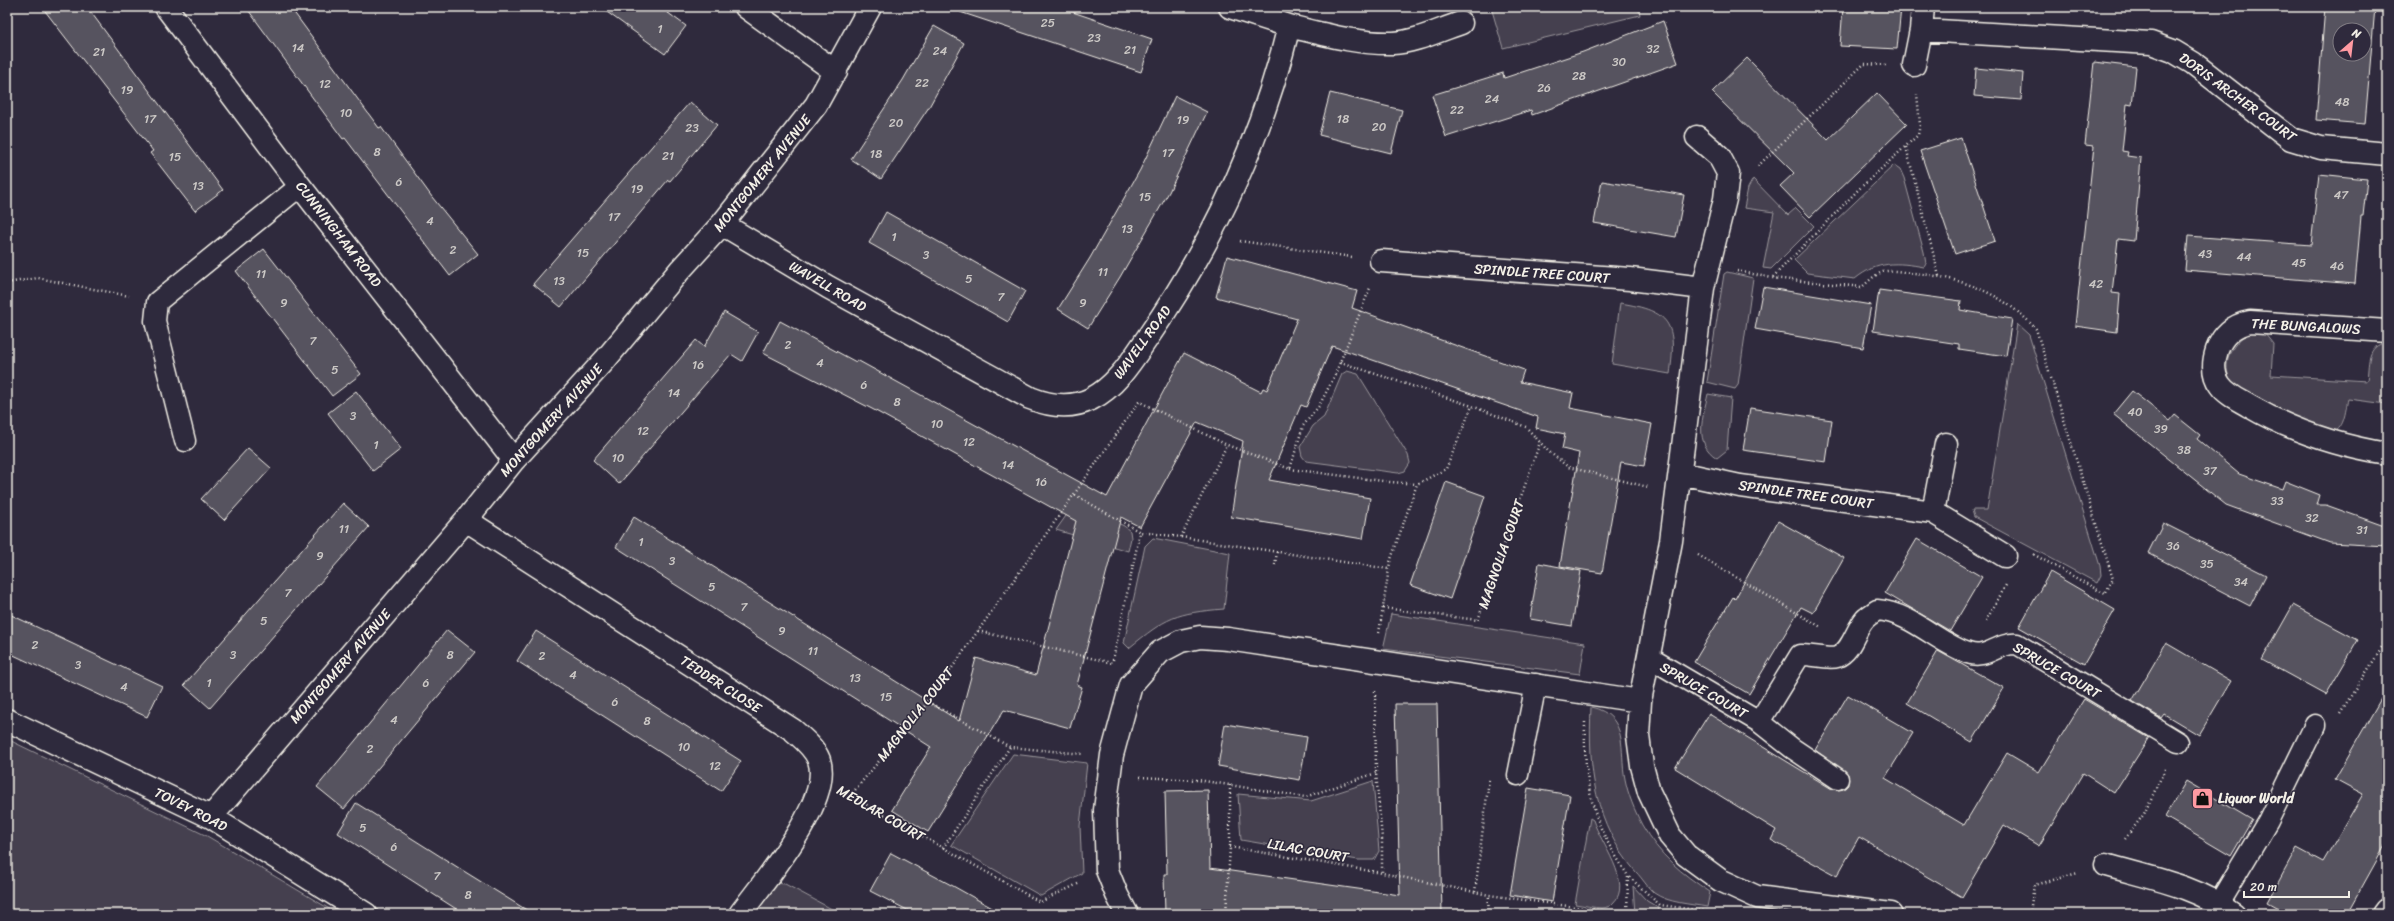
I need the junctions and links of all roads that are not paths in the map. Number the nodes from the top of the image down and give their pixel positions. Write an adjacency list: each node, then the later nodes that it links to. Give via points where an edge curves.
1 (166, 7): 13 (street, CUNNINGHAM ROAD)
2 (746, 7): 10 (street)
3 (870, 7): 10 (street, MONTGOMERY AVENUE)
4 (1230, 7): 7 (street)
5 (1923, 7): 8 (street)
6 (1461, 23): 7 (street, via 1394,43 1349,40)
7 (1289, 26): 14 (street, WAVELL ROAD, via 1280,64 1250,146 1210,236 1168,308 1128,365 1109,386 1092,399 1070,406 1047,405 1030,398)
8 (1921, 30): 9 (street); 12 (street, DORIS ARCHER COURT, via 2151,43 2173,51 2193,63 2291,139 2320,148)
9 (1914, 65)
10 (836, 72): 14 (street, MONTGOMERY AVENUE, via 801,126)
11 (1697, 137): 16 (street, via 1719,156 1728,173 1725,199)
12 (2387, 154)
13 (300, 186): 18 (lane, via 157,302 155,321); 21 (street, CUNNINGHAM ROAD)
14 (722, 224): 21 (street, MONTGOMERY AVENUE, via 605,360)
15 (1381, 261): 16 (street, SPINDLE TREE COURT, via 1630,279)
16 (1703, 288): 22 (street)
17 (2387, 331): 20 (street, THE BUNGALOWS, via 2250,322 2240,324 2230,329 2222,339 2214,357 2213,367 2220,385 2230,395 2275,420 2319,438)
18 (185, 441)
19 (1946, 444): 23 (street)
20 (2387, 454)
21 (514, 460): 24 (street, MONTGOMERY AVENUE)
22 (1679, 483): 23 (street, SPINDLE TREE COURT, via 1740,486); 26 (street)
23 (1933, 512): 25 (street, SPINDLE TREE COURT)
24 (466, 520): 35 (street, MONTGOMERY AVENUE); 40 (street, TEDDER CLOSE, via 793,730 809,744 819,760 821,776 808,818)
25 (2005, 556)
26 (1650, 658): 28 (street); 30 (lane, SPRUCE COURT)
27 (1536, 684): 28 (street); 33 (lane); 41 (street, via 1200,637 1181,641 1160,652 1131,685 1112,754 1104,810 1107,870)
28 (1640, 701): 42 (street, via 1638,736 1649,792 1670,836 1686,855 1720,880 1758,897)
29 (7, 720): 35 (street, TOVEY ROAD)
30 (1759, 722): 32 (lane, SPRUCE COURT, via 1800,655 1838,657 1848,647 1865,620 1877,610 1893,611 1968,654 1988,654 2007,643 2017,644); 34 (lane, SPRUCE COURT)
31 (2315, 725): 37 (lane)
32 (2178, 742)
33 (1518, 775)
34 (1838, 779)
35 (211, 817): 39 (street, TOVEY ROAD)
36 (2106, 865): 37 (street, via 2196,892)
37 (2227, 908)
38 (2387, 910): 43 (street)
39 (366, 914)
40 (740, 914)
41 (1127, 914)
42 (1891, 914)
43 (2384, 914)

